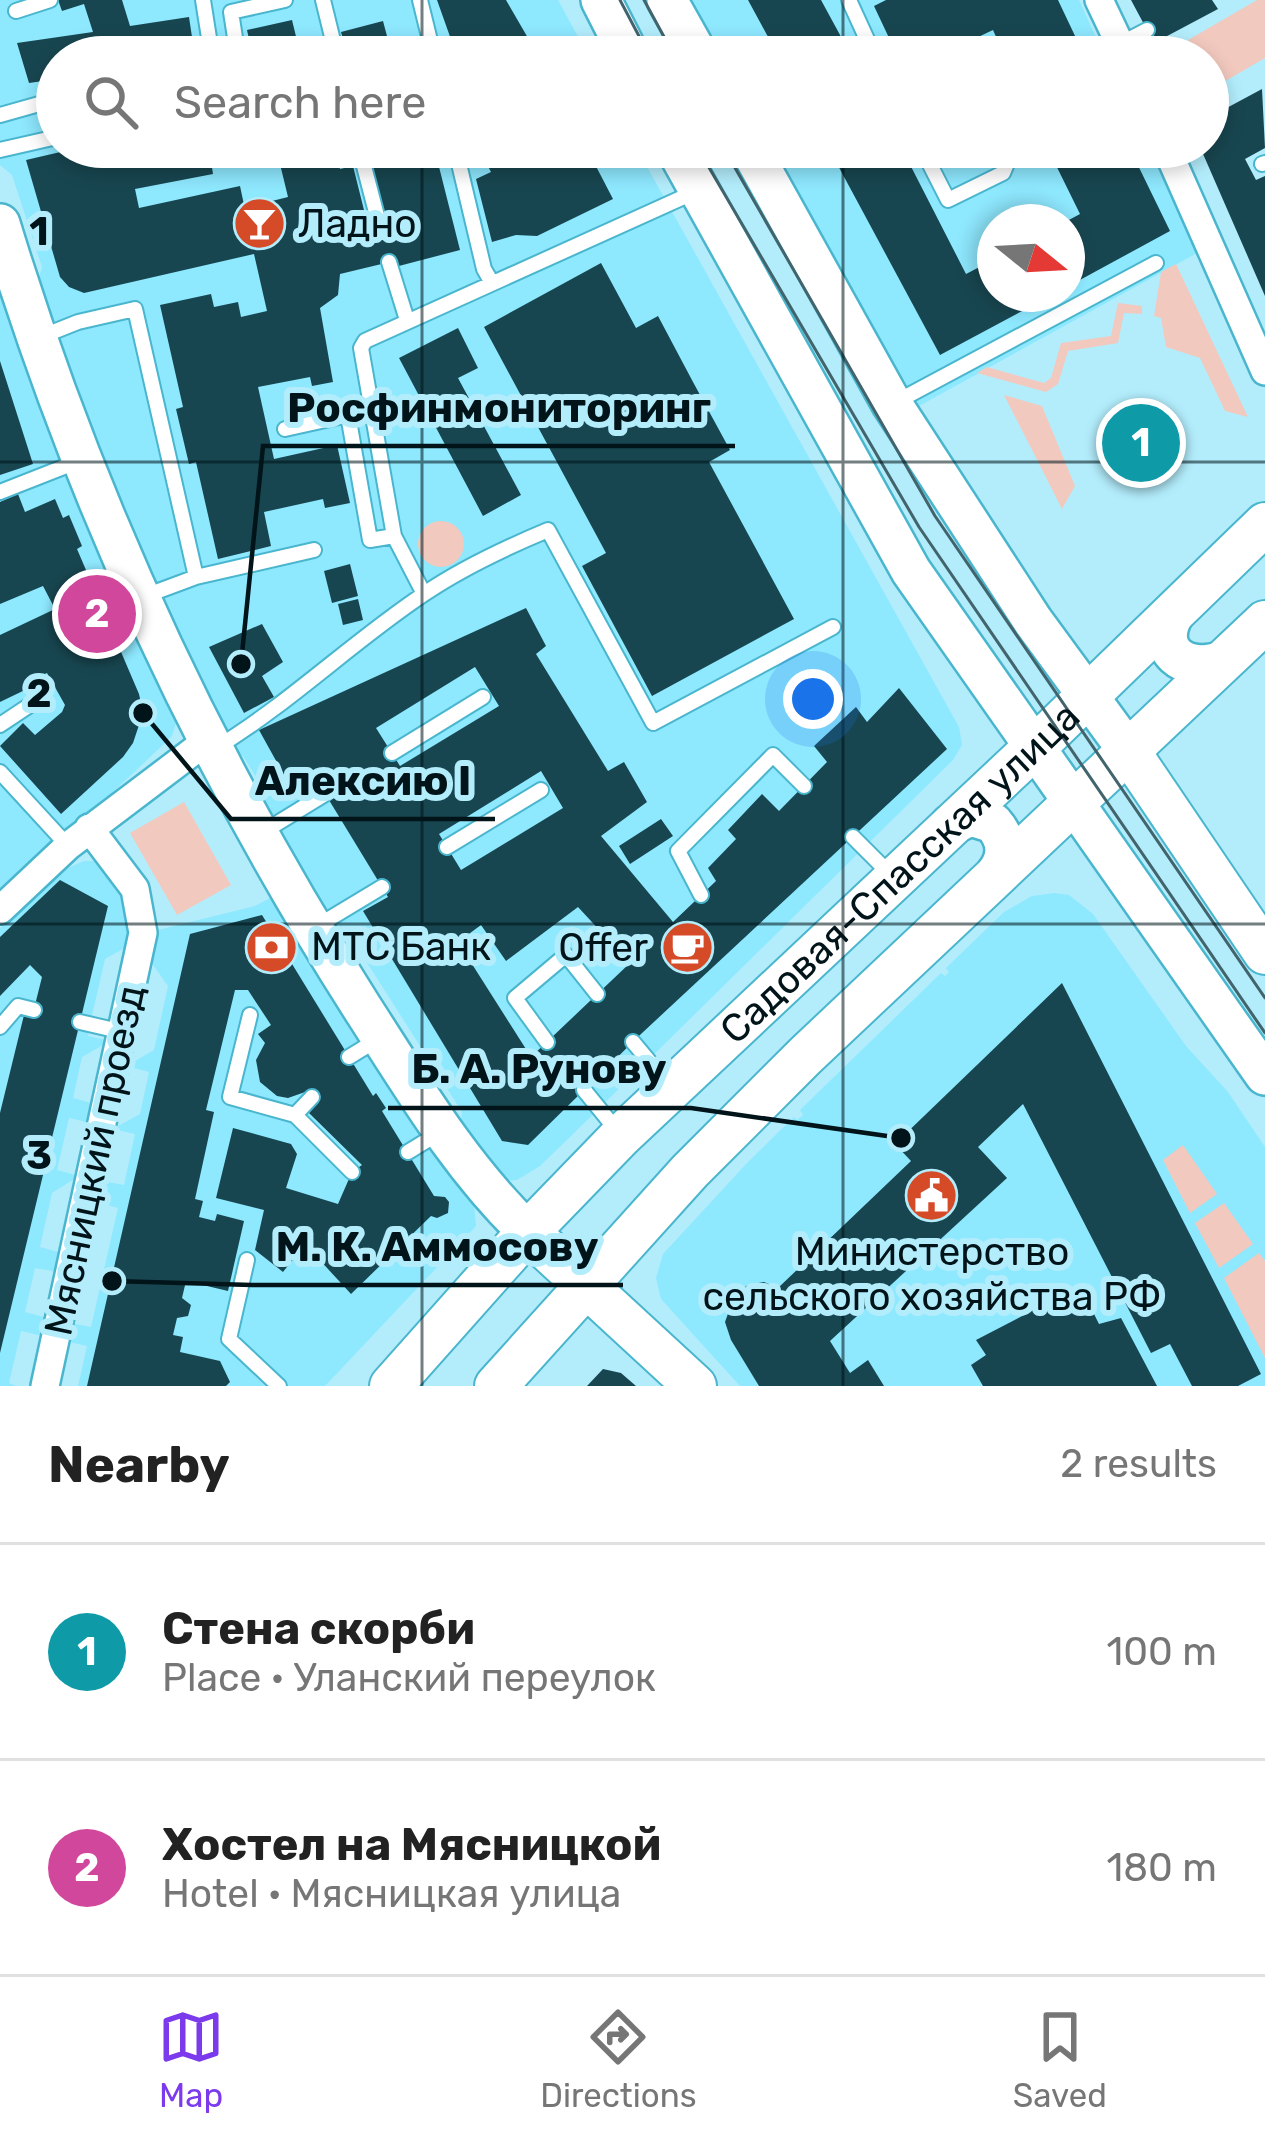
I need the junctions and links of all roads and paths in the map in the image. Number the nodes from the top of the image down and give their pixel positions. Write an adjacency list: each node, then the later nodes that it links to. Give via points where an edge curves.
1 (50, 0): 11 (lane)
2 (203, 0): 13 (lane)
3 (285, 0): 10 (lane)
4 (323, 0): 15 (lane)
5 (420, 0): 16 (lane)
6 (601, 0): 17 (main road)
7 (667, 0): 18 (main road)
8 (849, 0): 19 (lane)
9 (1100, 0): 20 (street)
10 (247, 4): 14 (lane, via 231,12)
11 (16, 11)
12 (1147, 30): 21 (lane)
13 (209, 36)
14 (235, 36)
15 (332, 36)
16 (429, 36)
17 (619, 36)
18 (687, 36)
19 (865, 36)
20 (1116, 36)
21 (1140, 36)
22 (36, 105): 23 (lane)
23 (0, 115)
24 (36, 141): 25 (lane)
25 (0, 150)
26 (364, 168): 34 (lane)
27 (460, 168): 39 (lane)
28 (686, 168): 33 (main road)
29 (761, 168): 43 (main road)
30 (932, 168): 31 (lane, via 948,200)
31 (1005, 168)
32 (1175, 168): 42 (street)
33 (697, 191): 39 (lane); 62 (main road, via 911,572)
34 (377, 216)
35 (0, 224): 38 (main road)
36 (388, 262): 40 (lane)
37 (1156, 263): 43 (lane)
38 (7, 272): 41 (main road)
39 (492, 283): 40 (lane)
40 (407, 320): 48 (lane, via 361,348)
41 (38, 338): 45 (main road); 50 (lane, via 136,309)
42 (1265, 371)
43 (892, 404): 57 (main road)
44 (285, 429): 48 (lane, via 348,415 370,540)
45 (84, 459): 46 (lane); 52 (main road)
46 (0, 492)
47 (1265, 524): 53 (main road, Садовая-Спасская улица)
48 (394, 536): 51 (lane)
49 (314, 550): 50 (lane)
50 (196, 577): 52 (lane)
51 (424, 594): 55 (lane, via 548,530 652,723); 61 (lane, via 283,705)
52 (140, 598): 61 (main road)
53 (1177, 609): 56 (main road, via 1167,629 1172,652 1190,666); 57 (main road, Садовая-Спасская улица)
54 (1265, 622): 56 (main road, Садовая-Спасская улица)
55 (833, 627)
56 (1225, 660): 63 (main road, Садовая-Спасская улица)
57 (1088, 694): 62 (main road, Садовая-Спасская улица); 63 (main road)
58 (483, 697): 64 (lane)
59 (36, 701): 60 (lane)
60 (0, 725)
61 (210, 745): 71 (main road); 72 (street)
62 (1036, 746): 69 (main road); 70 (main road, Садовая-Спасская улица)
63 (1129, 752): 69 (main road, Садовая-Спасская улица); 81 (main road)
64 (392, 753)
65 (0, 772): 72 (lane)
66 (804, 786): 78 (lane, via 773,754 678,851)
67 (541, 790): 74 (lane)
68 (326, 794): 71 (lane)
69 (1073, 802): 75 (main road, Садовая-Спасская улица); 90 (main road)
70 (950, 825): 75 (main road, via 971,816 993,823 1006,842); 76 (main road, Садовая-Спасская улица)
71 (258, 835): 80 (main road)
72 (79, 837): 79 (street); 87 (street, Мясницкий проезд, via 135,889 143,933)
73 (854, 837): 76 (lane)
74 (447, 847)
75 (995, 874): 101 (main road, Садовая-Спасская улица, via 690,1171)
76 (893, 877): 91 (main road, Садовая-Спасская улица)
77 (382, 887): 80 (lane)
78 (701, 895)
79 (0, 910)
80 (312, 929): 95 (main road, via 365,1047)
81 (1265, 953)
82 (597, 994): 88 (lane, via 566,956 515,998)
83 (34, 1010): 86 (lane, via 19,1006)
84 (250, 1015): 94 (lane, via 230,1097)
85 (80, 1022): 87 (lane)
86 (0, 1027)
87 (124, 1033): 103 (street, Мясницкий проезд)
88 (547, 1042)
89 (633, 1042): 91 (lane)
90 (1265, 1075)
91 (671, 1088): 96 (main road, Садовая-Спасская улица)
92 (584, 1090): 96 (lane)
93 (312, 1097): 94 (lane)
94 (295, 1115): 98 (lane)
95 (444, 1131): 97 (lane); 99 (main road, via 478,1182)
96 (621, 1136): 99 (main road, Садовая-Спасская улица)
97 (408, 1152)
98 (352, 1172)
99 (528, 1232): 101 (main road); 105 (main road, Садовая-Спасская улица)
100 (247, 1260): 104 (lane, via 229,1339)
101 (586, 1285): 102 (main road, Садовая-Спасская улица); 106 (main road)
102 (509, 1382)
103 (45, 1386)
104 (279, 1386)
105 (391, 1386)
106 (695, 1386)

